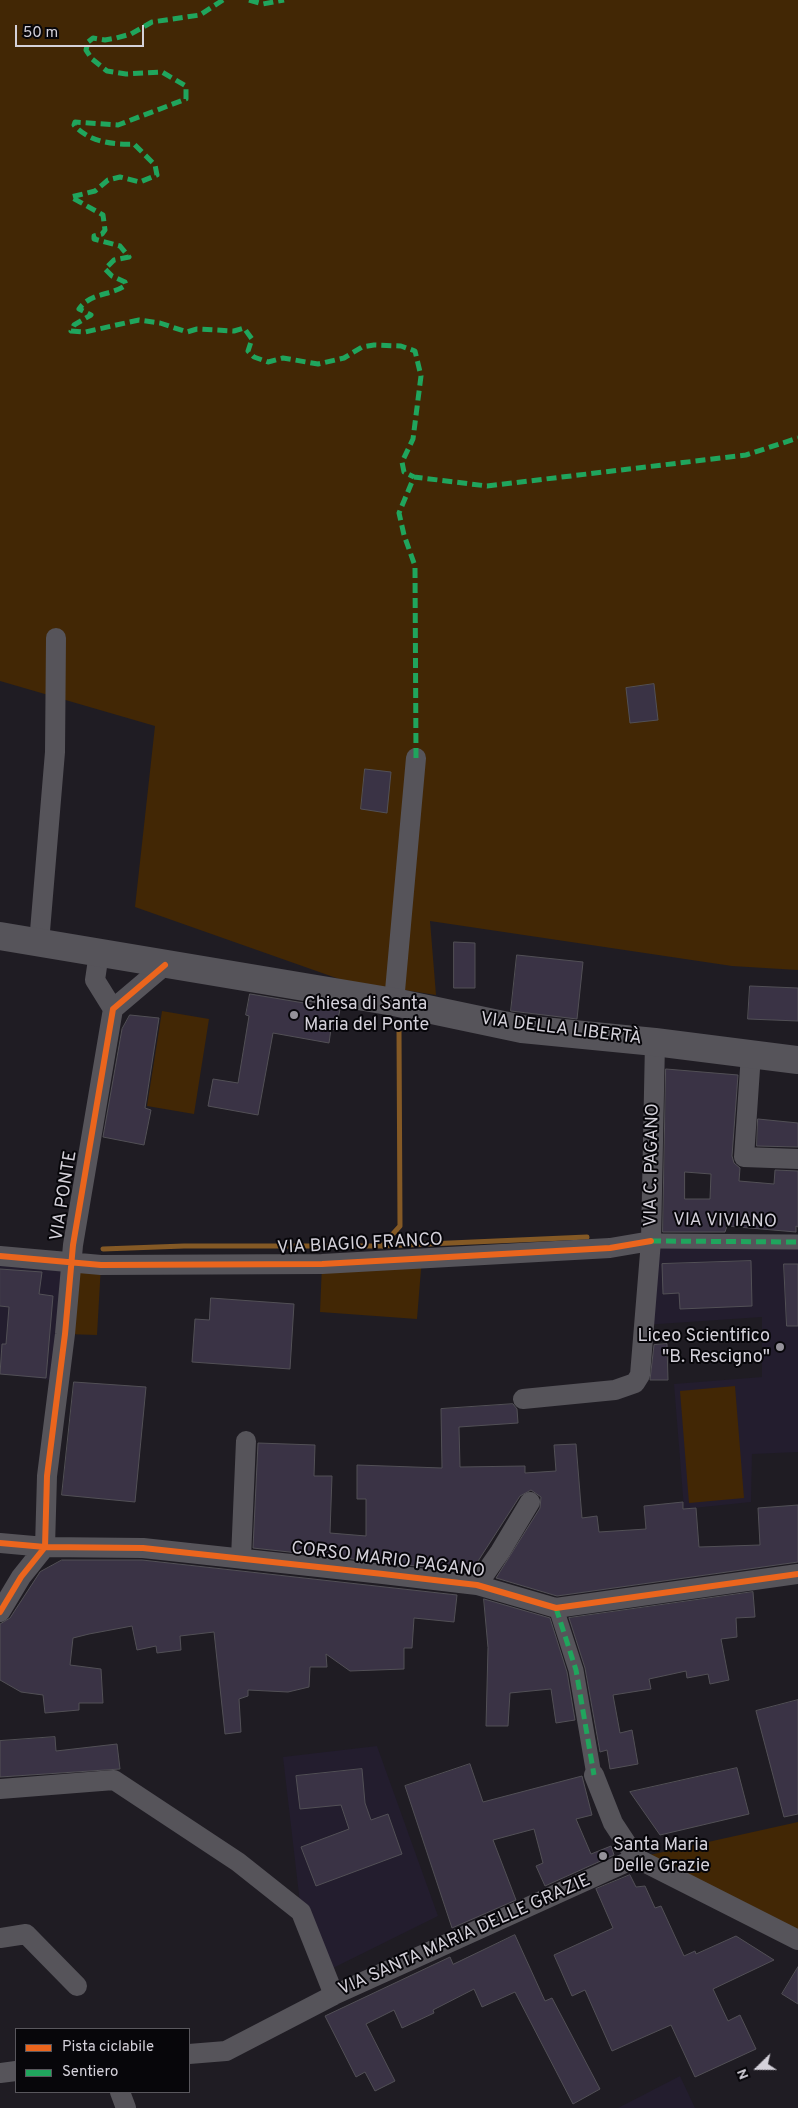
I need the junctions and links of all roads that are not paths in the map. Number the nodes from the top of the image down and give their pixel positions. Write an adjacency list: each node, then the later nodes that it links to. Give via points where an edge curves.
1 (56, 638): 4 (street, via 55,752)
2 (416, 758): 7 (street)
3 (0, 936): 4 (main road, VIA DELLA LIBERTÀ)
4 (39, 943): 5 (main road, VIA DELLA LIBERTÀ)
5 (99, 953): 6 (main road, VIA DELLA LIBERTÀ); 8 (street, via 95,980)
6 (138, 973): 7 (main road, VIA DELLA LIBERTÀ, via 166,965); 8 (street)
7 (394, 1002): 9 (main road, VIA DELLA LIBERTÀ, via 522,1029)
8 (113, 1009): 16 (street, VIA PONTE)
9 (656, 1042): 10 (main road, VIA DELLA LIBERTÀ); 13 (street, VIA C. PAGANO)
10 (751, 1054): 11 (main road, VIA DELLA LIBERTÀ); 12 (street, via 744,1158)
11 (798, 1060)
12 (798, 1159)
13 (651, 1241): 14 (street, VIA VIVIANO); 16 (street, VIA BIAGIO FRANCO, via 610,1248 322,1264 151,1266); 17 (street, VIA C. PAGANO, via 640,1375 635,1383 616,1390)
14 (798, 1242)
15 (0, 1256): 16 (street, VIA BIAGIO FRANCO)
16 (71, 1261): 21 (street, VIA PONTE, via 47,1476)
17 (523, 1399)
18 (246, 1441): 22 (street)
19 (530, 1502): 24 (street)
20 (0, 1543): 21 (street, CORSO MARIO PAGANO)
21 (45, 1547): 22 (street, CORSO MARIO PAGANO, via 143,1548); 26 (street, via 21,1577)
22 (241, 1558): 24 (street, CORSO MARIO PAGANO)
23 (798, 1574): 25 (street, CORSO MARIO PAGANO)
24 (477, 1585): 25 (street, CORSO MARIO PAGANO)
25 (556, 1608): 27 (street, via 576,1670)
26 (0, 1612)
27 (594, 1775): 29 (street, via 613,1823)
28 (0, 1789): 33 (street, via 114,1780 238,1862 300,1912)
29 (636, 1858): 31 (street); 33 (street, VIA SANTA MARIA DELLE GRAZIE)
30 (0, 1938): 32 (street, via 26,1934)
31 (798, 1940)
32 (77, 1986)
33 (334, 1995): 34 (street, VIA SANTA MARIA DELLE GRAZIE, via 226,2051)
34 (190, 2054)
35 (15, 2071): 36 (street)
36 (0, 2073)
37 (120, 2093): 38 (street)
38 (126, 2108)

